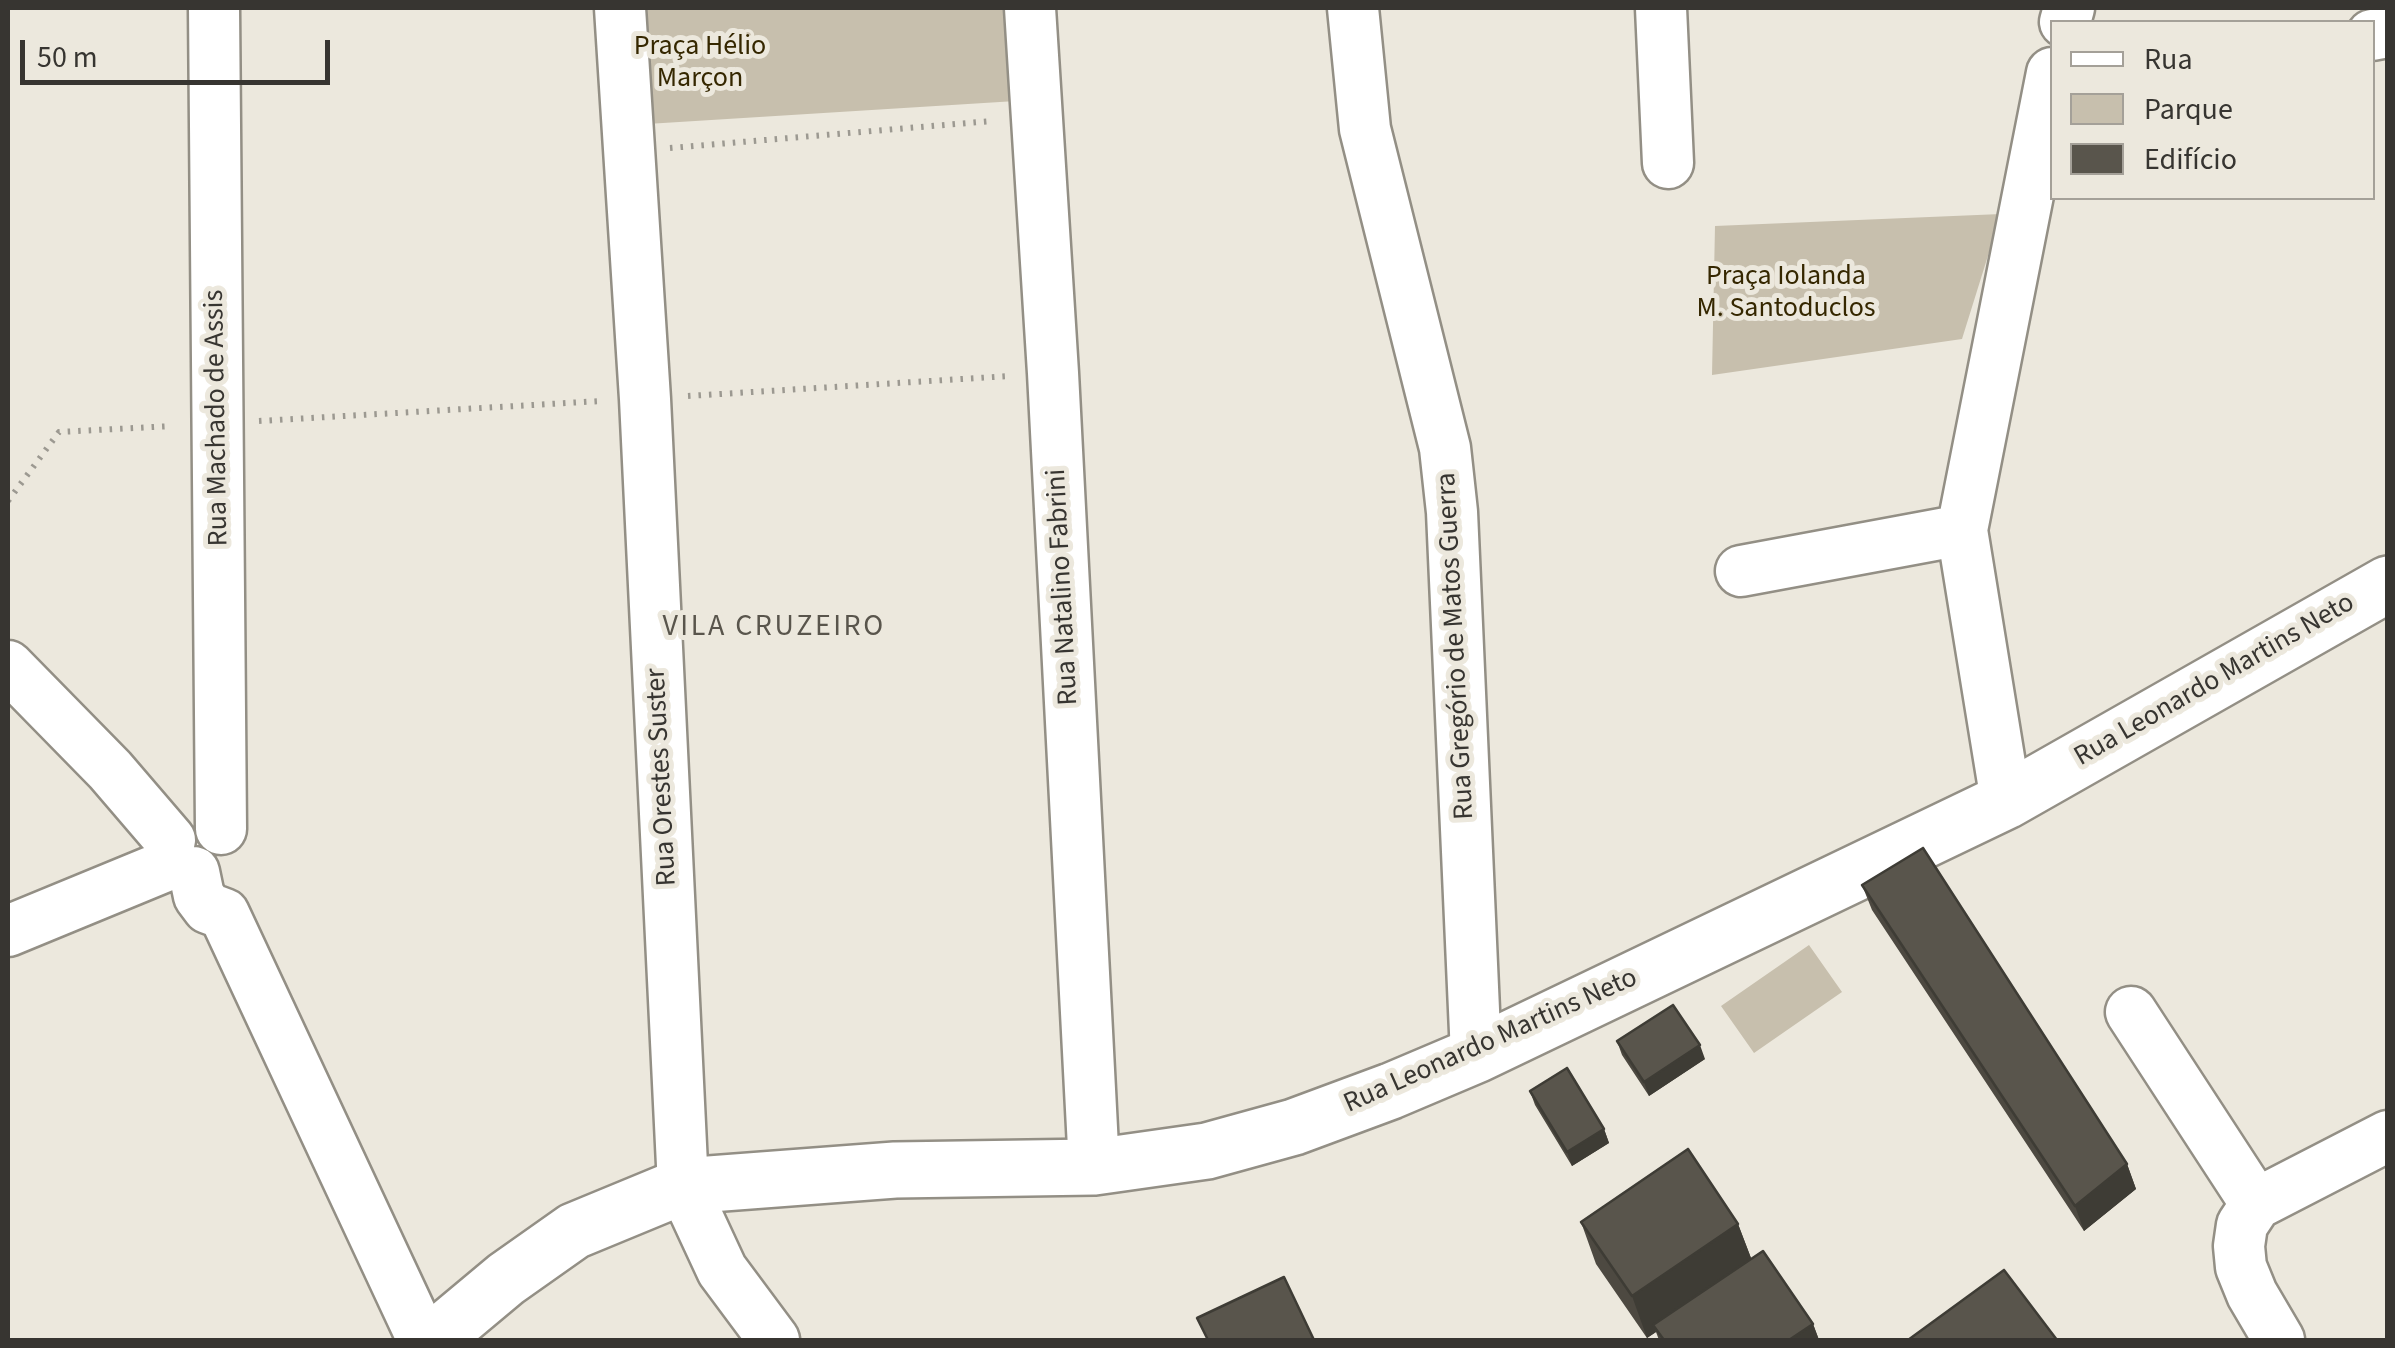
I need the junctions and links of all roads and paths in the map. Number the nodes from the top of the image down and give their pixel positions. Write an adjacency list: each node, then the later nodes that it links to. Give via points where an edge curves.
1 (214, 8): 12 (street, Rua Machado de Assis)
2 (620, 8): 8 (street, Rua Orestes Suster)
3 (1030, 8): 7 (street, Rua Natalino Fabrini)
4 (1353, 8): 22 (street, Rua Gregório de Matos Guerra, via 1365,128 1449,480)
5 (1660, 8): 9 (street)
6 (2050, 84): 14 (street)
7 (1037, 118): 8 (path); 10 (street, Rua Natalino Fabrini)
8 (629, 151): 11 (street, Rua Orestes Suster)
9 (1668, 163)
10 (1053, 373): 11 (path); 24 (street, Rua Natalino Fabrini)
11 (645, 399): 12 (path); 25 (street, Rua Orestes Suster)
12 (218, 423): 13 (path, via 59,432); 19 (street, Rua Machado de Assis)
13 (8, 500)
14 (1962, 530): 15 (street); 18 (street)
15 (1741, 571)
16 (2388, 584): 18 (street, Rua Leonardo Martins Neto)
17 (8, 666): 19 (street)
18 (2006, 801): 22 (street, Rua Leonardo Martins Neto)
19 (196, 853): 20 (street); 27 (street, via 199,896 224,914)
20 (8, 931)
21 (2131, 1012): 26 (street)
22 (1476, 1055): 24 (street, Rua Leonardo Martins Neto, via 1294,1127 1207,1151)
23 (2388, 1136): 26 (street)
24 (1094, 1167): 25 (street, Rua Leonardo Martins Neto, via 895,1170)
25 (683, 1186): 28 (street, Rua Leonardo Martins Neto, via 574,1230); 29 (street, Rua Orestes Suster, via 722,1270)
26 (2249, 1215): 30 (street, via 2239,1246 2242,1267)
27 (424, 1340)
28 (432, 1340)
29 (774, 1340)
30 (2279, 1340)

